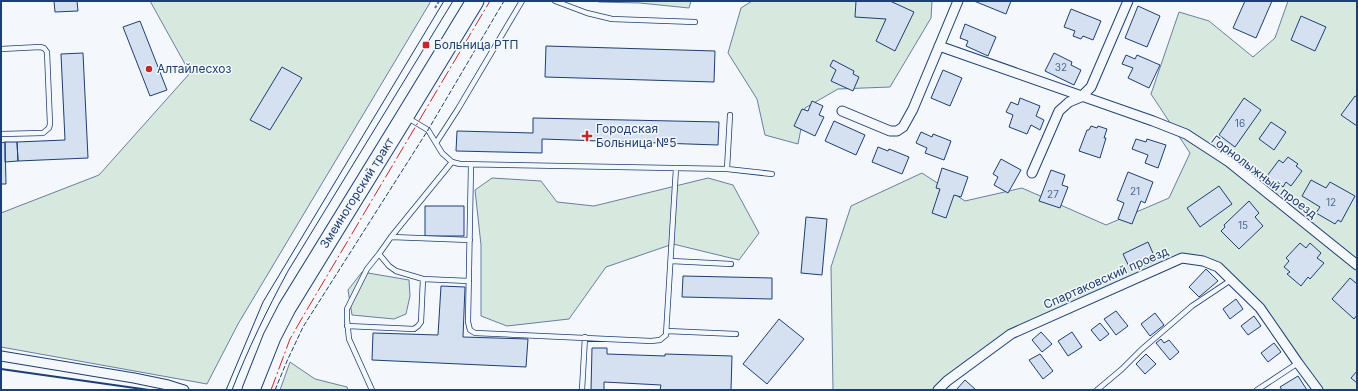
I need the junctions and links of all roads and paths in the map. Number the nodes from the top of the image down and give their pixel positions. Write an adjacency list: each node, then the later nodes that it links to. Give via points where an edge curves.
1 (439, 1): 7 (path)
2 (474, 1): 14 (highway, Змеиногорский тракт)
3 (522, 1): 16 (lane)
4 (555, 1): 8 (lane, via 588,14 612,19)
5 (958, 1): 9 (street)
6 (1128, 1): 11 (street, via 1091,87)
7 (435, 8)
8 (695, 22)
9 (939, 46): 11 (street, Горнолыжный проезд); 12 (street, via 903,128 890,132)
10 (1, 49): 15 (lane, via 40,47 48,52 50,128 43,133)
11 (1081, 97): 21 (street, via 1058,110); 28 (street, Горнолыжный проезд, via 1186,134 1229,162)
12 (842, 111)
13 (730, 115): 20 (lane)
14 (405, 116): 16 (lane, via 428,130); 39 (highway, Змеиногорский тракт, via 287,308 272,337)
15 (1, 134)
16 (436, 143): 17 (lane)
17 (452, 162): 18 (lane); 23 (lane)
18 (471, 165): 19 (lane); 24 (lane)
19 (676, 168): 20 (lane); 26 (lane)
20 (727, 169): 22 (lane)
21 (1032, 173)
22 (772, 174)
23 (391, 237): 24 (lane); 25 (lane)
24 (470, 240): 31 (lane)
25 (379, 254): 29 (lane, via 396,271); 32 (lane, via 367,269 347,310)
26 (671, 261): 27 (lane); 33 (lane)
27 (731, 264)
28 (1357, 265)
29 (422, 279): 31 (lane); 32 (lane, via 421,322 414,329)
30 (1231, 280): 37 (street, Спартаковский проезд, via 1260,308); 42 (street, Спартаковский проезд, via 1218,267 1203,261 1182,258 1011,334); 43 (lane, via 1192,306)
31 (469, 281): 35 (lane, via 468,322 470,330 475,333)
32 (347, 326): 40 (lane, via 349,339)
33 (666, 331): 34 (lane); 35 (lane, via 666,335 660,340 652,341)
34 (736, 334)
35 (584, 337): 41 (lane)
36 (1, 356): 38 (street, via 134,378)
37 (1298, 363): 44 (lane); 45 (street, Спартаковский проезд)
38 (184, 390)
39 (251, 390)
40 (372, 390)
41 (582, 390)
42 (938, 390)
43 (1097, 390)
44 (1257, 390)
45 (1318, 390)

